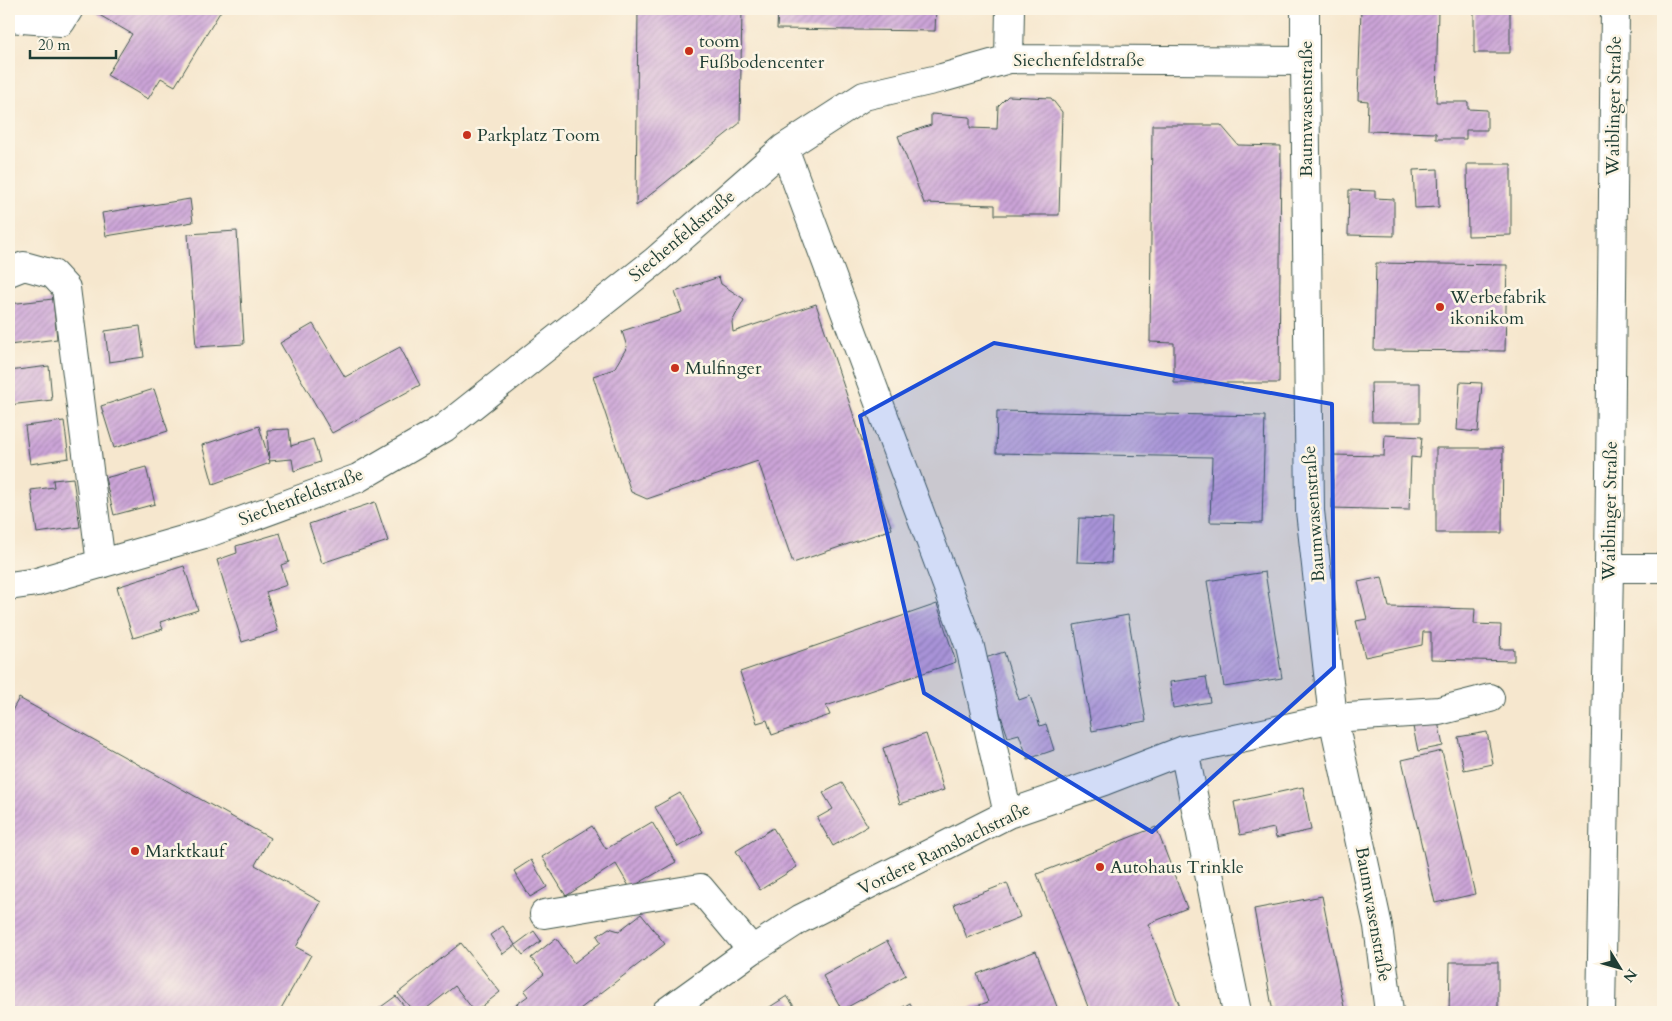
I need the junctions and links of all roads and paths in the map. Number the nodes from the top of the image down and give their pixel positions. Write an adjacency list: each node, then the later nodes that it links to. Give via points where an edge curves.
1 (69, 9): 5 (street, via 61,22)
2 (1010, 9): 6 (street)
3 (1305, 9): 7 (street, Baumwasenstraße)
4 (1614, 9): 11 (street, Waiblinger Straße)
5 (9, 18)
6 (1008, 59): 7 (street, Siechenfeldstraße); 8 (street, Siechenfeldstraße, via 864,96)
7 (1305, 61): 15 (street, Baumwasenstraße, via 1310,511)
8 (784, 148): 10 (street, Siechenfeldstraße, via 655,261 444,428 358,478 211,532); 17 (street, via 970,647)
9 (9, 272): 10 (street, via 24,266 43,271 53,274 66,288)
10 (101, 564): 13 (street, Siechenfeldstraße, via 37,582)
11 (1609, 568): 12 (street); 23 (street, Waiblinger Straße)
12 (1663, 568)
13 (9, 586)
14 (1490, 698): 15 (street, Vordere Ramsbachstraße, via 1439,711)
15 (1334, 718): 16 (street, Vordere Ramsbachstraße); 22 (street, Baumwasenstraße, via 1378,926)
16 (1184, 750): 17 (street, Vordere Ramsbachstraße); 21 (street)
17 (1008, 814): 19 (street, Vordere Ramsbachstraße, via 800,919)
18 (544, 914): 19 (street, via 700,888)
19 (752, 950): 20 (street, Vordere Ramsbachstraße)
20 (666, 1012)
21 (1237, 1012)
22 (1389, 1012)
23 (1601, 1012)

